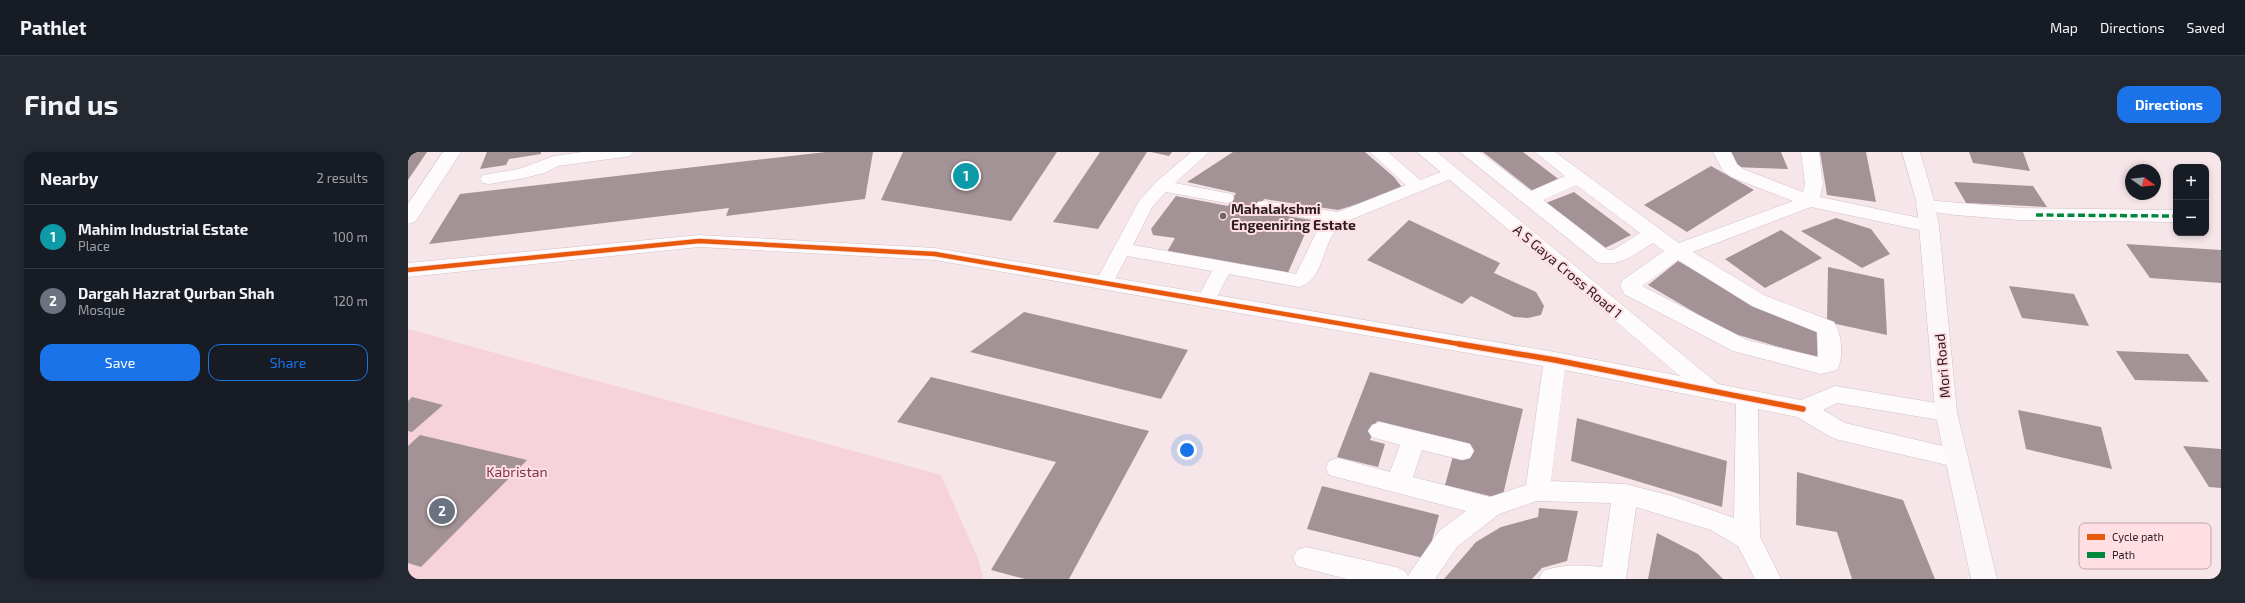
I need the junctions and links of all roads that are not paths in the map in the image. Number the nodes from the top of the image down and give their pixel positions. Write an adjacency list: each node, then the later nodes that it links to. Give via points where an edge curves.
1 (452, 152): 24 (street)
2 (624, 152): 11 (street)
3 (1201, 152): 15 (lane)
4 (1378, 152): 16 (lane)
5 (1426, 152): 12 (street, A S Gaya Cross Road 1)
6 (1469, 152): 18 (street)
7 (1544, 152): 13 (street)
8 (1722, 152): 19 (street, via 1729,167 1737,173)
9 (1810, 152): 19 (street, via 1814,184)
10 (1911, 152): 22 (main road, Mori Road)
11 (570, 156): 14 (street, via 538,169)
12 (1452, 173): 16 (lane); 34 (street, A S Gaya Cross Road 1)
13 (1577, 178): 18 (street); 26 (street)
14 (488, 179)
15 (1162, 186): 17 (lane); 27 (lane, via 1145,205)
16 (1418, 186): 25 (lane)
17 (1226, 198)
18 (1528, 199): 26 (street, via 1604,257 1617,256)
19 (1810, 201): 22 (street); 28 (street)
20 (1264, 206): 25 (lane)
21 (2048, 209): 22 (street, via 1964,205)
22 (1926, 211): 23 (street); 37 (main road, Mori Road)
23 (2173, 216)
24 (408, 218)
25 (1339, 218): 29 (lane, via 1325,233 1303,280 1292,281)
26 (1653, 234): 28 (street)
27 (1122, 249): 29 (lane); 31 (lane)
28 (1677, 251): 28 (street, via 1759,300 1827,327 1828,365 1786,359 1741,346 1631,289 1630,285)
29 (1223, 268): 32 (lane)
30 (408, 270): 31 (street, via 699,241 936,254)
31 (1104, 283): 32 (street)
32 (1205, 300): 33 (street)
33 (1555, 360): 34 (street); 44 (street)
34 (1710, 390): 35 (street)
35 (1747, 397): 36 (street); 47 (street)
36 (1803, 408): 37 (street, via 1835,394); 41 (street, via 1838,431)
37 (1946, 412): 41 (main road, Mori Road)
38 (1380, 431): 39 (street)
39 (1414, 439): 40 (street); 43 (street)
40 (1462, 451)
41 (1956, 458): 55 (main road, Mori Road)
42 (1338, 468): 43 (street)
43 (1398, 484): 46 (street)
44 (1537, 491): 45 (street); 46 (street)
45 (1625, 494): 47 (street, via 1720,522); 53 (street)
46 (1490, 507): 50 (street, via 1448,539)
47 (1747, 538): 54 (street)
48 (1306, 558): 49 (street)
49 (1396, 579)
50 (1420, 579)
51 (1552, 579): 52 (street, via 1570,576)
52 (1605, 579)
53 (1613, 579)
54 (1768, 579)
55 (1984, 579)

